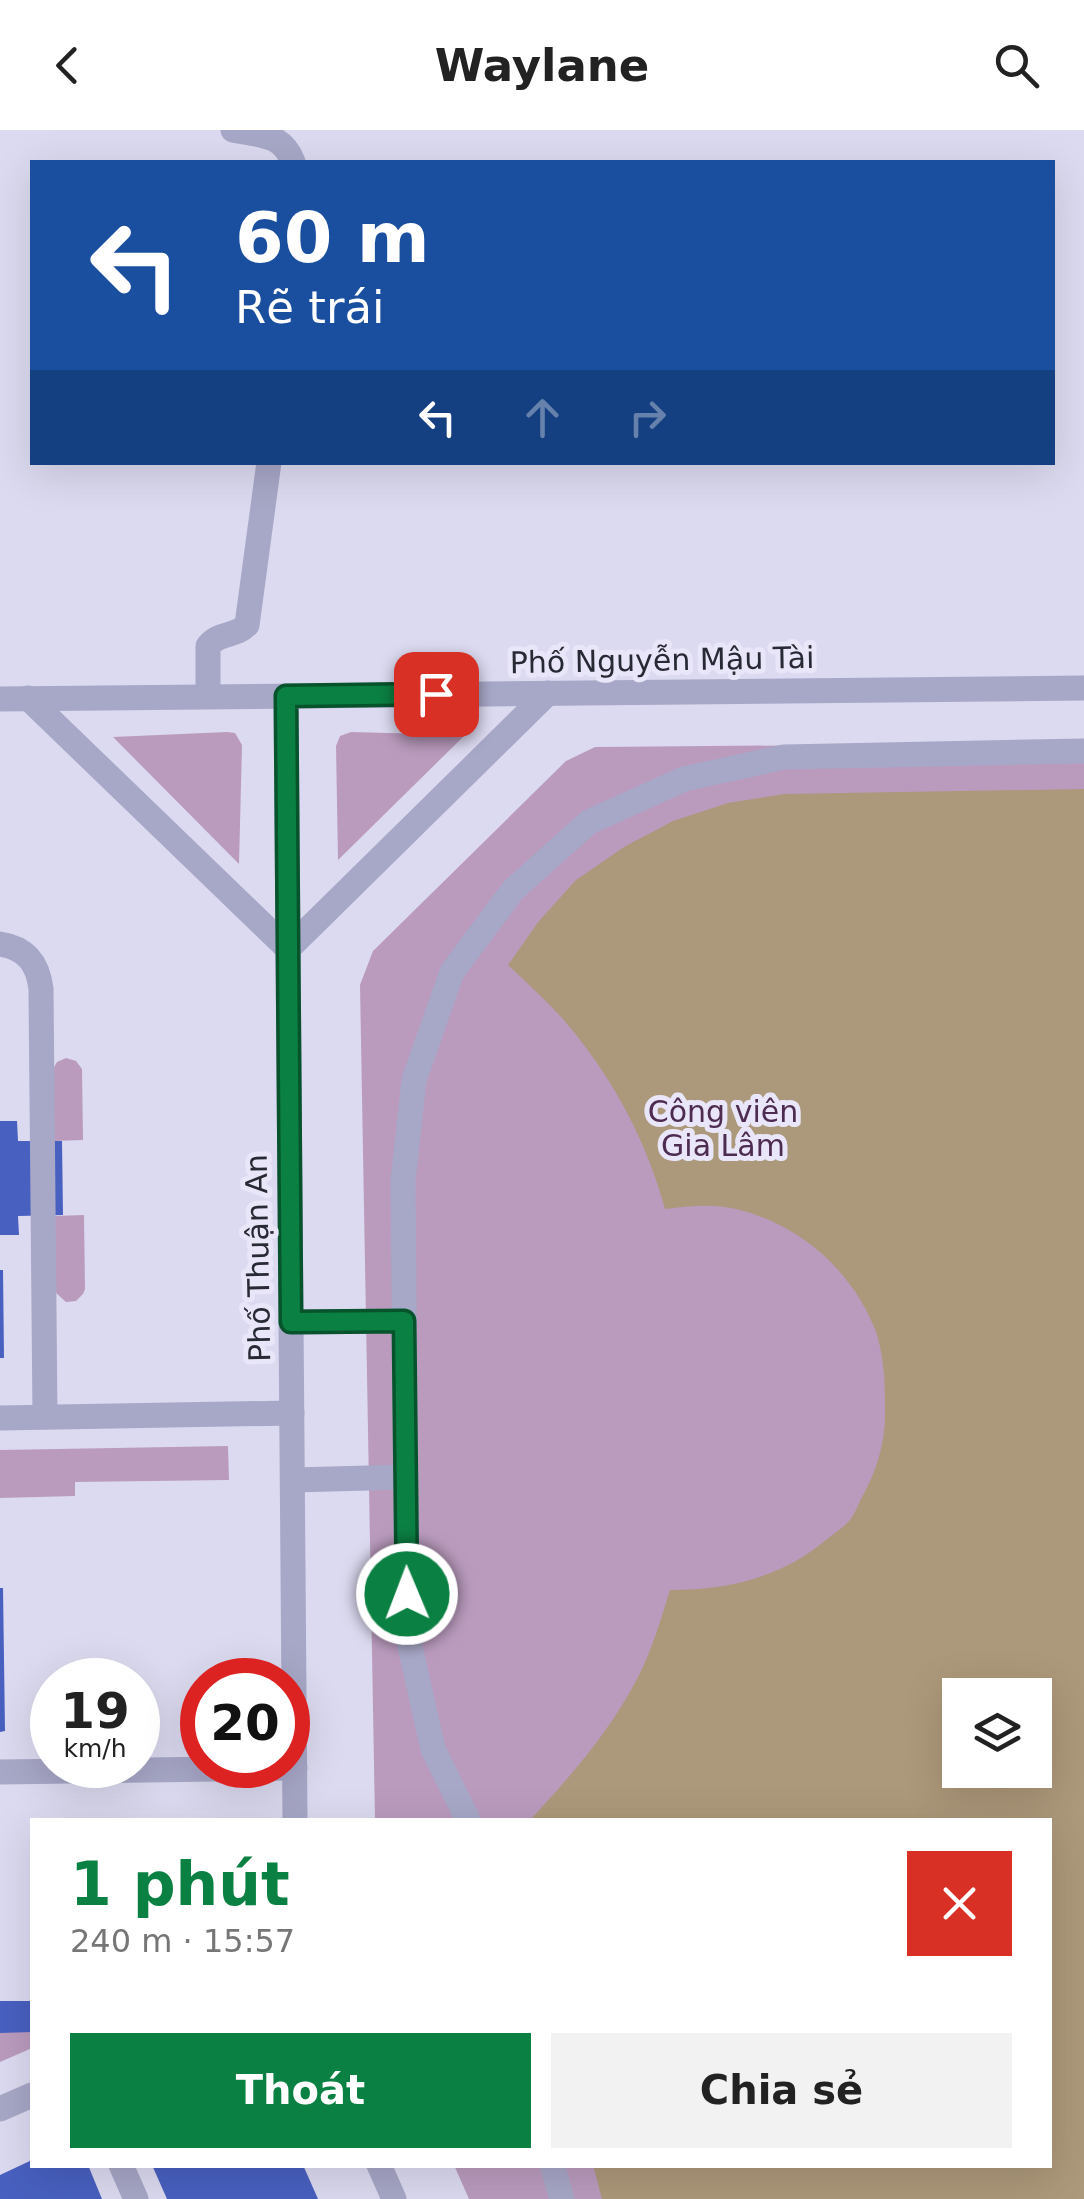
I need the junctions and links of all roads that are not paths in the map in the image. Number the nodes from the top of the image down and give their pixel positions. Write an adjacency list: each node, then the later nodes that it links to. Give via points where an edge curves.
1 (233, 130): 2 (street, via 279,140)
2 (292, 160)
3 (268, 465): 6 (street, via 247,626 208,646)
4 (1084, 688): 5 (street, Phố Nguyễn Mậu Tài)
5 (548, 693): 7 (street, Phố Nguyễn Mậu Tài); 12 (street)
6 (208, 696): 7 (street, Phố Nguyễn Mậu Tài); 9 (street, Phố Nguyễn Mậu Tài)
7 (286, 696): 12 (street, Phố Thuận An)
8 (0, 698): 9 (street, Phố Nguyễn Mậu Tài)
9 (28, 698): 12 (street)
10 (1084, 752): 13 (street, via 784,758 684,779 589,822 514,890 452,972 414,1080 402,1181)
11 (0, 944): 16 (street, via 34,960 42,989)
12 (288, 949): 14 (street, Phố Thuận An)
13 (404, 1321): 14 (street); 18 (street)
14 (291, 1322): 15 (street, Phố Thuận An)
15 (292, 1413): 16 (street); 19 (street, Phố Thuận An)
16 (46, 1417): 17 (street)
17 (0, 1418)
18 (406, 1477): 19 (street); 25 (street, via 407,1633 433,1749)
19 (293, 1480): 20 (street, Phố Thuận An)
20 (294, 1658)
21 (180, 1770): 22 (street)
22 (0, 1772)
23 (295, 1788): 24 (street, Phố Thuận An)
24 (295, 1818)
25 (467, 1818)
26 (30, 2096): 27 (street)
27 (0, 2109)
28 (122, 2168): 31 (street)
29 (380, 2168): 32 (street)
30 (553, 2168): 33 (street)
31 (136, 2199)
32 (394, 2199)
33 (562, 2199)

